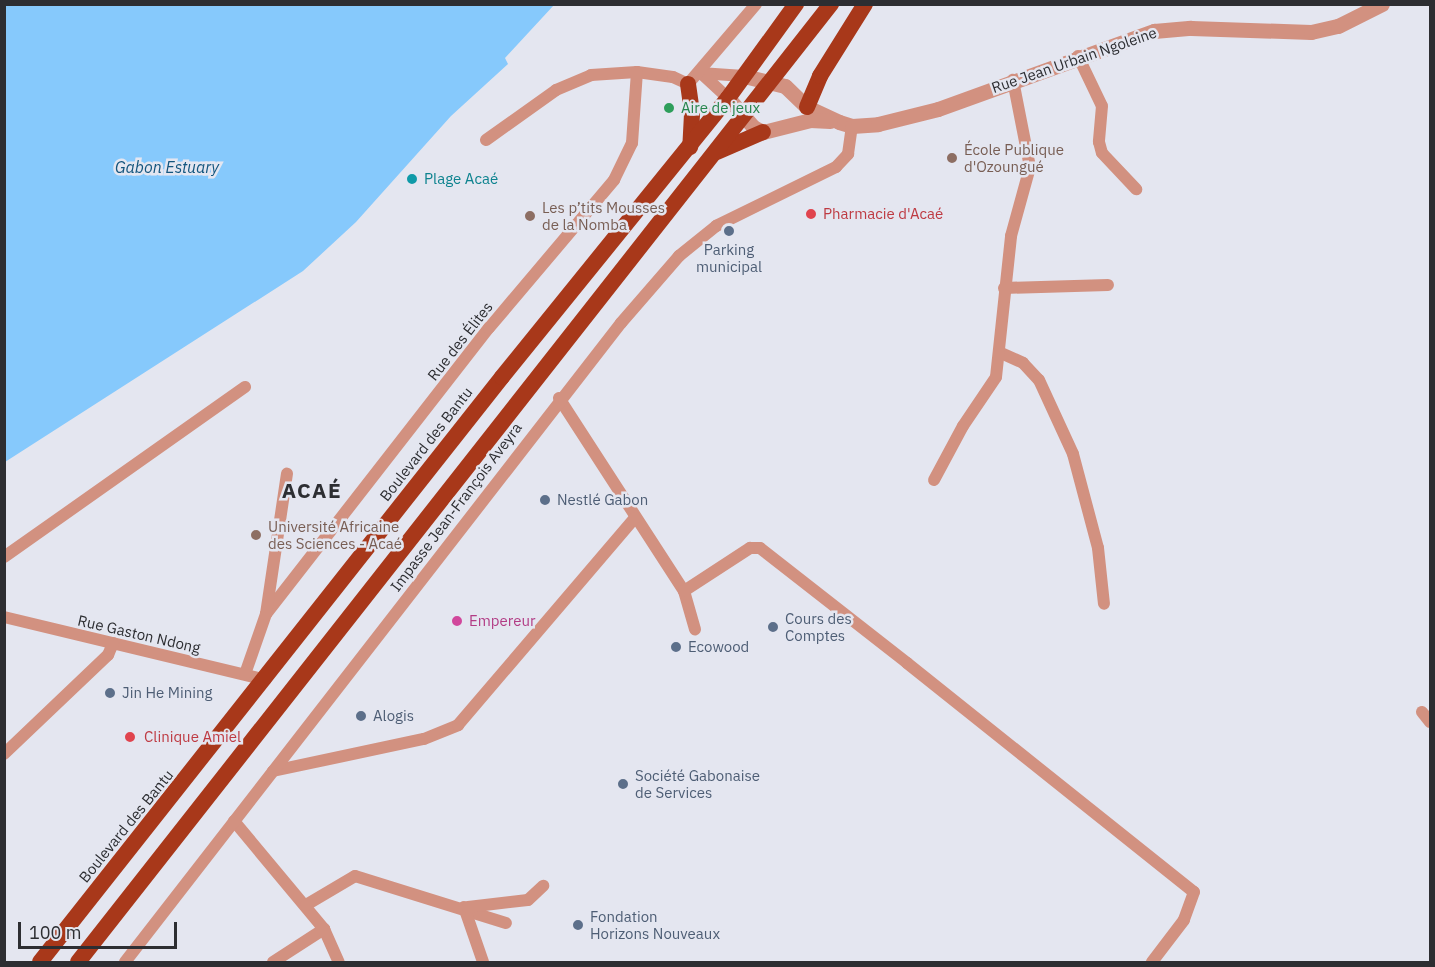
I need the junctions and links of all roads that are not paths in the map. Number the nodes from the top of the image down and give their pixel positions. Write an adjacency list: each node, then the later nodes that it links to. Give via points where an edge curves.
1 (756, 4): 9 (street)
2 (796, 4): 8 (highway, Boulevard des Bantu)
3 (831, 4): 11 (highway)
4 (865, 4): 13 (highway, via 820,76)
5 (1382, 4): 6 (street, Rue Jean Urbain Ngoleine, via 1338,26 1311,32 1171,28)
6 (1077, 56): 10 (street, Rue Jean Urbain Ngoleine); 20 (street, via 1102,106 1102,153)
7 (637, 72): 9 (street); 17 (street, via 614,71 572,81); 32 (street, Rue des Élites, via 632,143 614,180 489,328)
8 (744, 76): 9 (street); 11 (street); 12 (highway, Boulevard des Bantu)
9 (694, 78): 12 (street); 18 (highway)
10 (1013, 80): 15 (street, Rue Jean Urbain Ngoleine, via 917,116); 22 (street, via 1030,167 1014,219)
11 (770, 82): 13 (street, via 793,92); 14 (highway)
12 (728, 98): 14 (street); 18 (highway, Boulevard des Bantu)
13 (807, 107): 15 (street)
14 (744, 116): 16 (street); 19 (highway)
15 (846, 124): 16 (street, Rue Jean Urbain Ngoleine, via 810,120); 25 (street, Impasse Jean-François Aveyra, via 848,154 836,166 823,176 736,214 679,256)
16 (763, 132): 19 (highway)
17 (486, 140)
18 (690, 147): 37 (highway, Boulevard des Bantu, via 502,377)
19 (711, 155): 49 (highway)
20 (1136, 189)
21 (1108, 285): 22 (street)
22 (1004, 288): 23 (street)
23 (1001, 353): 27 (street, via 996,377 963,426); 31 (street, via 1023,363 1040,380 1073,454 1098,548)
24 (245, 387): 29 (street)
25 (559, 398): 28 (street); 41 (street, Impasse Jean-François Aveyra)
26 (287, 474): 32 (street)
27 (934, 480)
28 (635, 518): 30 (street); 41 (street, via 458,725 424,739)
29 (4, 557)
30 (684, 591): 34 (street); 54 (street, via 750,548 760,548 907,663 1194,892 1184,920)
31 (1104, 604)
32 (266, 614): 36 (street)
33 (4, 617): 35 (street, Rue Gaston Ndong)
34 (695, 629)
35 (113, 644): 36 (street, Rue Gaston Ndong); 40 (street, via 108,655)
36 (245, 674): 37 (street, Rue Gaston Ndong)
37 (266, 680): 48 (highway, Boulevard des Bantu)
38 (1422, 712): 39 (street)
39 (1431, 722)
40 (4, 754)
41 (273, 771): 42 (street, Impasse Jean-François Aveyra)
42 (234, 821): 44 (street); 50 (street, Impasse Jean-François Aveyra)
43 (543, 886): 45 (street, via 528,900)
44 (306, 905): 45 (street, via 355,876); 47 (street)
45 (464, 907): 46 (street); 53 (street)
46 (506, 923)
47 (324, 929): 51 (street); 52 (street)
48 (40, 963)
49 (78, 963)
50 (124, 963)
51 (273, 963)
52 (339, 963)
53 (483, 963)
54 (1152, 963)

